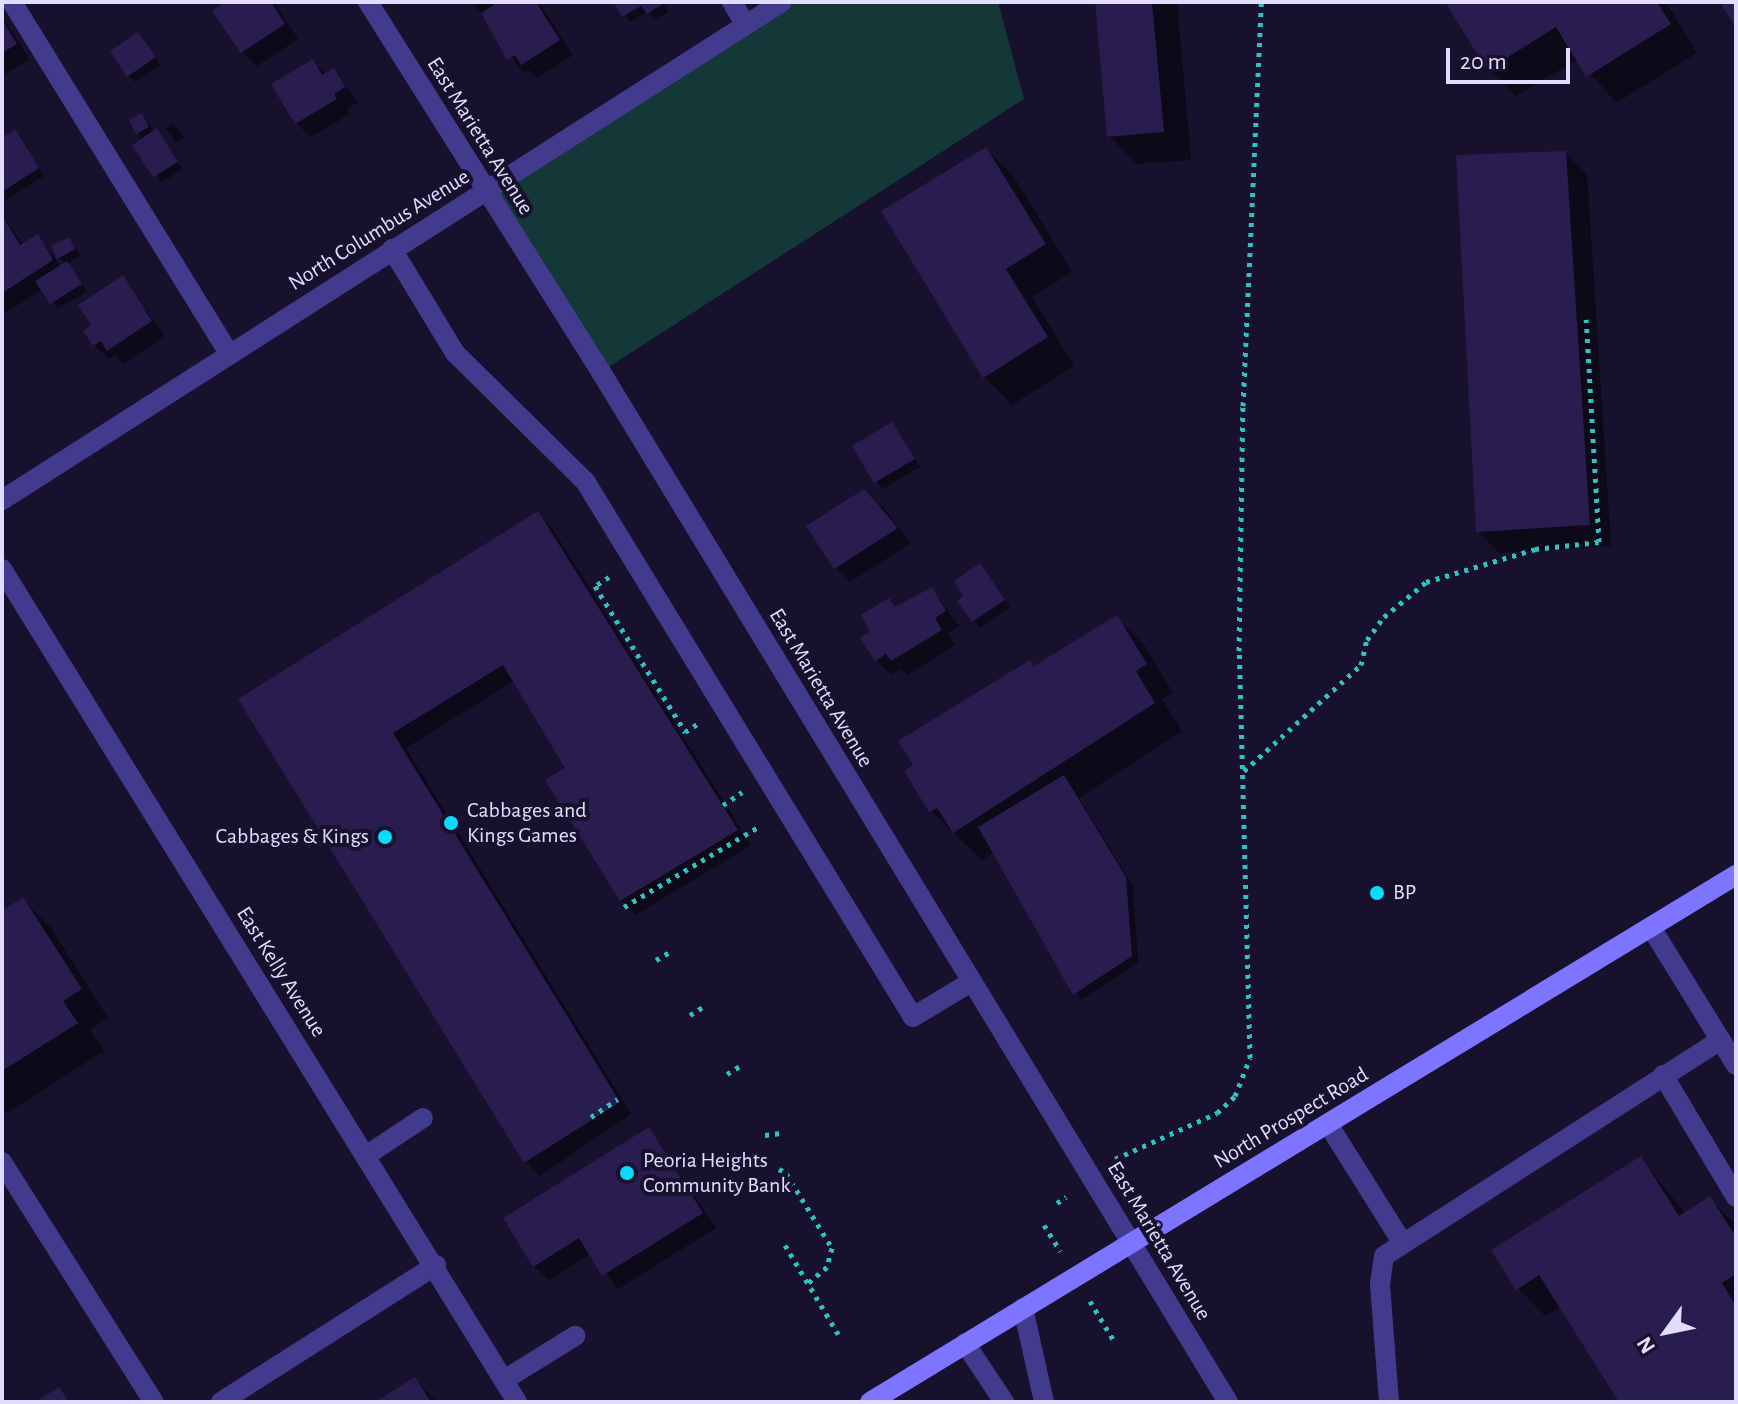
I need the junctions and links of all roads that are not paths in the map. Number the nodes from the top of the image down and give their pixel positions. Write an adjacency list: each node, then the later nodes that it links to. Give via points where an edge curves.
1 (12, 2): 8 (street)
2 (368, 2): 6 (street, East Marietta Avenue)
3 (732, 2): 5 (street)
4 (782, 2): 5 (street, North Columbus Avenue)
5 (746, 25): 6 (street, North Columbus Avenue)
6 (486, 192): 7 (street, North Columbus Avenue); 13 (street, East Marietta Avenue)
7 (392, 249): 8 (street, North Columbus Avenue); 13 (street, via 455,353 585,481 913,1017)
8 (229, 353): 9 (street, North Columbus Avenue)
9 (2, 500)
10 (2, 569): 19 (street, East Kelly Avenue)
11 (1736, 875): 12 (main road, North Prospect Road)
12 (1652, 929): 14 (street); 18 (main road, North Prospect Road)
13 (971, 982): 23 (street, East Marietta Avenue)
14 (1721, 1040): 15 (street); 16 (street)
15 (1736, 1065)
16 (1663, 1075): 21 (street); 22 (street)
17 (423, 1118): 19 (street)
18 (1328, 1124): 22 (street); 23 (main road, North Prospect Road)
19 (367, 1155): 24 (street, East Kelly Avenue)
20 (2, 1162): 29 (street)
21 (1736, 1197)
22 (1402, 1242): 36 (street, via 1384,1256 1380,1284)
23 (1132, 1243): 25 (main road, North Prospect Road); 35 (street, East Marietta Avenue)
24 (436, 1265): 28 (street, East Kelly Avenue); 30 (street)
25 (1023, 1308): 27 (main road, North Prospect Road); 34 (street)
26 (575, 1336): 28 (street)
27 (965, 1343): 32 (main road, North Prospect Road); 33 (street)
28 (504, 1380): 31 (street, East Kelly Avenue)
29 (154, 1402)
30 (221, 1402)
31 (517, 1402)
32 (870, 1402)
33 (1004, 1402)
34 (1044, 1402)
35 (1228, 1402)
36 (1389, 1402)

